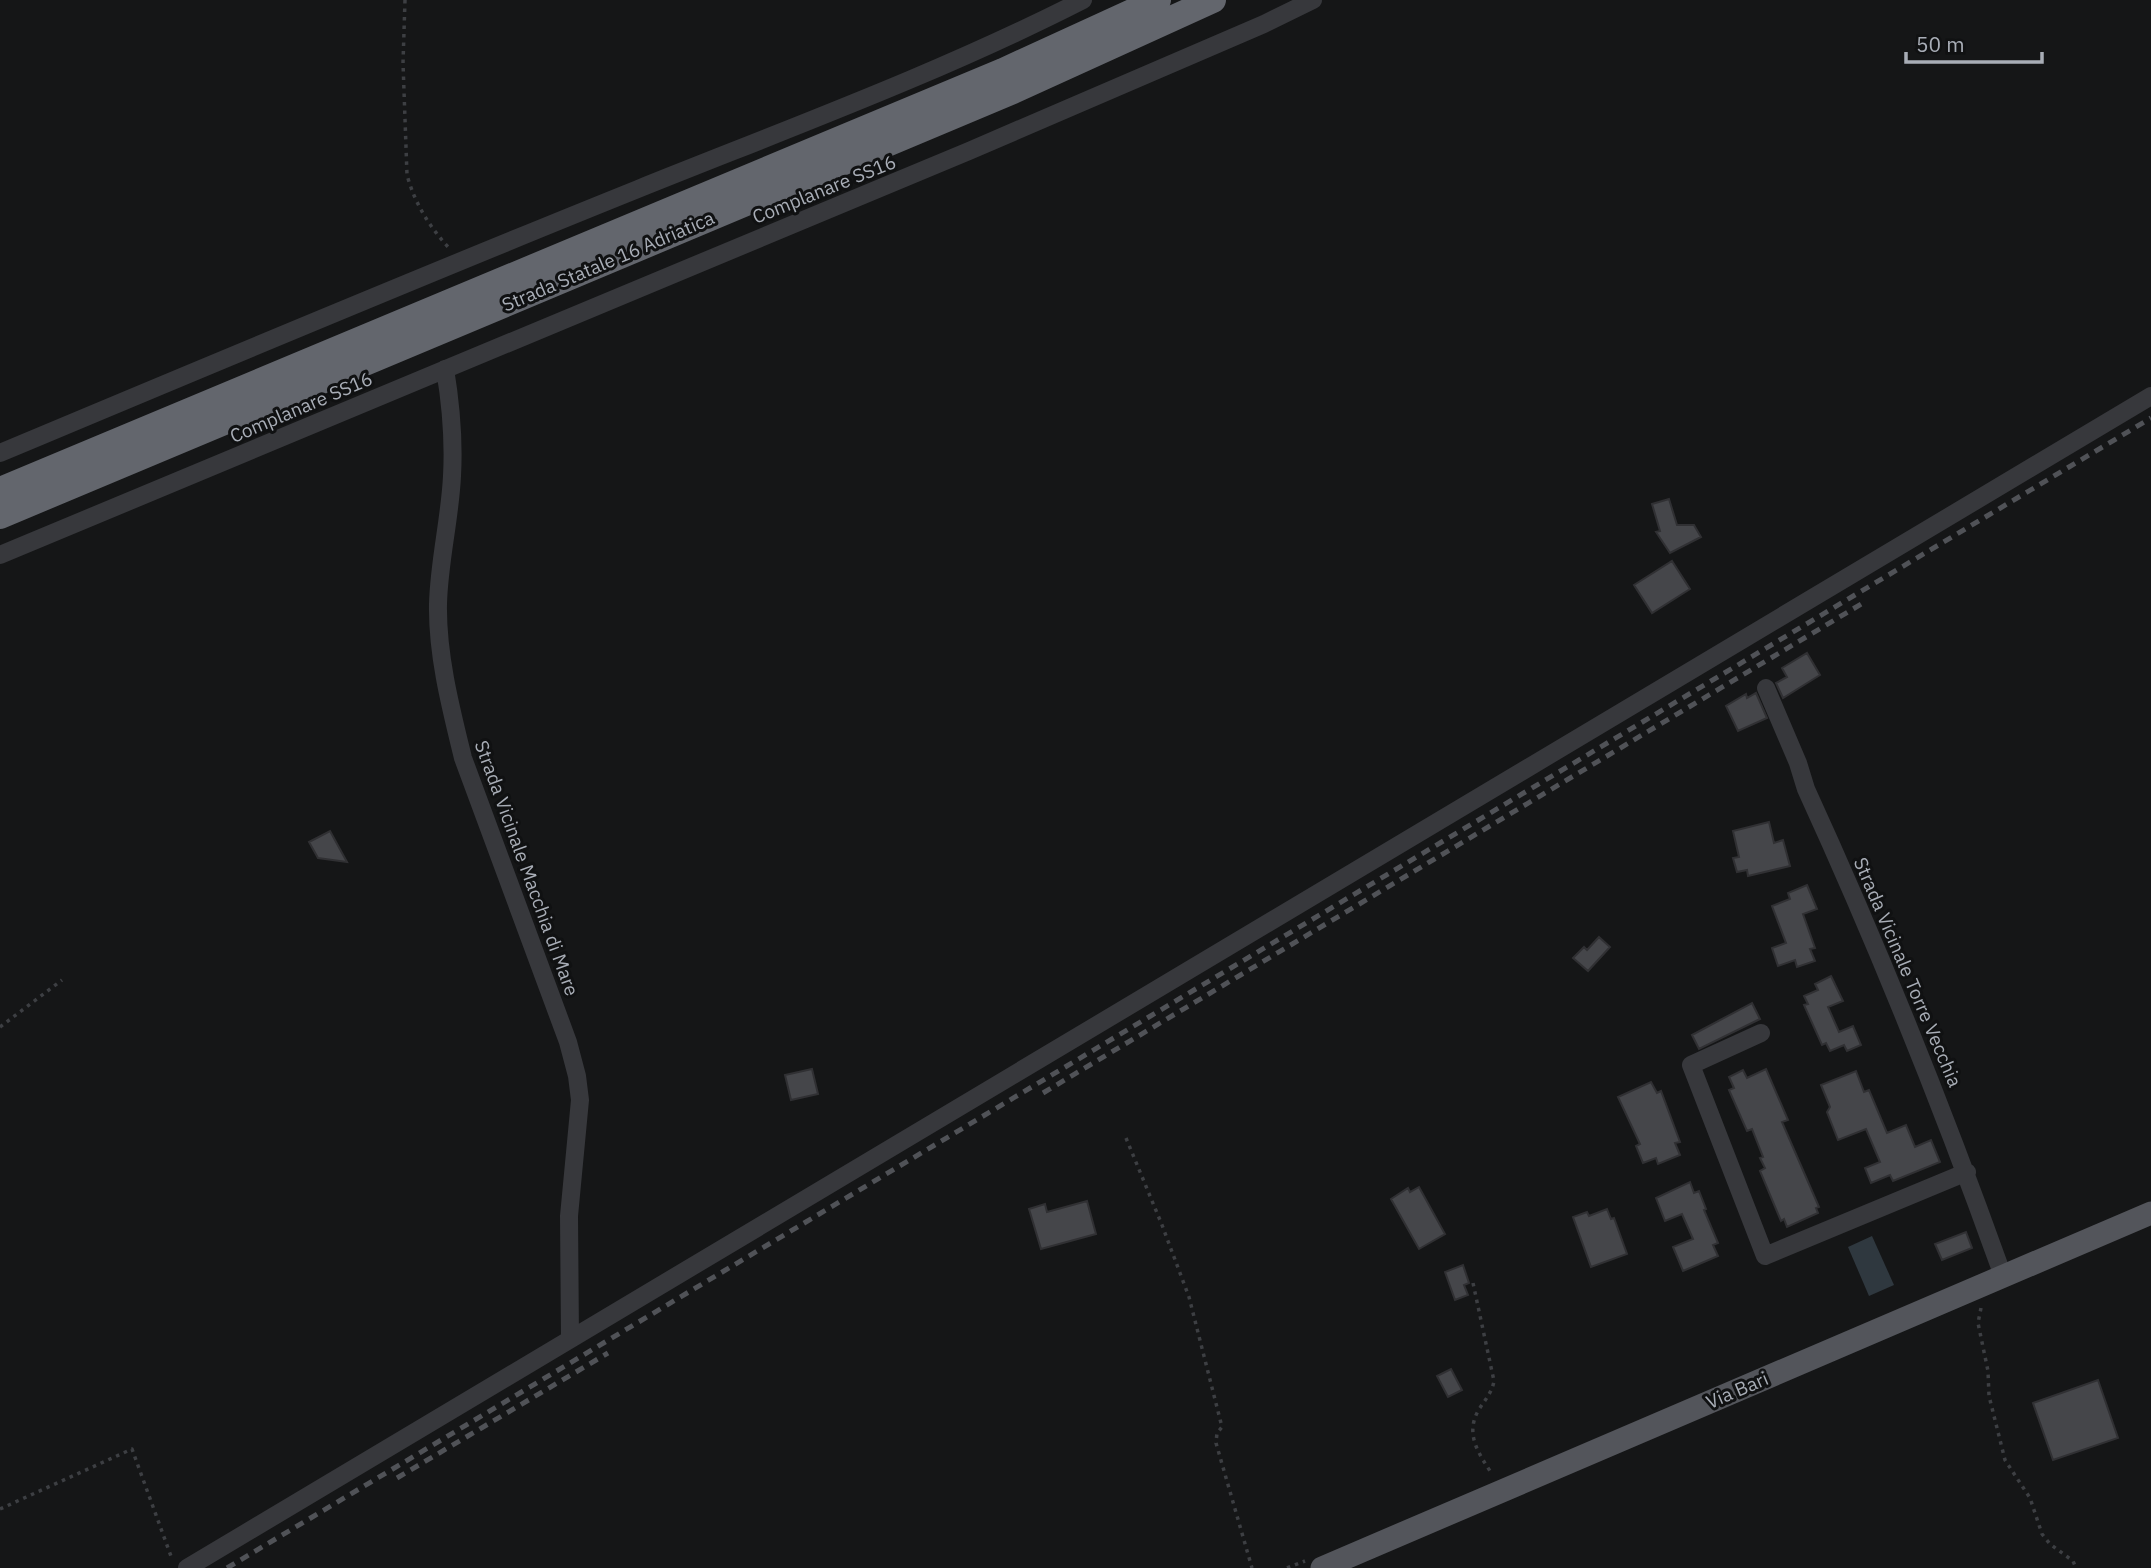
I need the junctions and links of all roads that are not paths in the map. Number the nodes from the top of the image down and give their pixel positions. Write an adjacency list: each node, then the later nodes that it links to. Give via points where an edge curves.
1 (1083, 0): 7 (street, via 897,84)
2 (1158, 0): 8 (highway, Strada Statale 16 Adriatica, via 1003,71)
3 (1213, 0): 9 (highway, Strada Statale 16 Adriatica, via 1013,91)
4 (1313, 0): 5 (street, Complanare SS16, via 982,146)
5 (445, 369): 10 (street, Complanare SS16); 16 (street, Strada Vicinale Macchia di Mare, via 452,414 452,478 438,609 454,724 577,1076 580,1100 569,1216)
6 (2151, 396): 16 (street)
7 (0, 453)
8 (0, 490)
9 (0, 516)
10 (0, 555)
11 (1766, 688): 13 (street, Strada Vicinale Torre Vecchia, via 1878,948)
12 (1761, 1033): 13 (street, via 1691,1065 1765,1256)
13 (1967, 1172): 15 (street, Strada Vicinale Torre Vecchia)
14 (2151, 1213): 15 (main road, Via Bari)
15 (2003, 1276): 18 (main road, Via Bari)
16 (570, 1339): 17 (street)
17 (187, 1568)
18 (1322, 1568)

